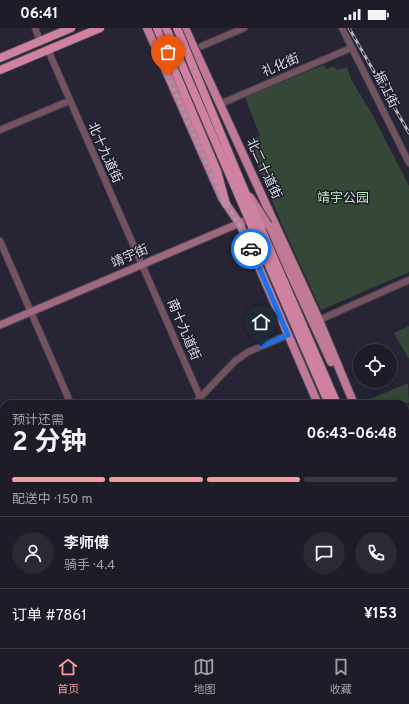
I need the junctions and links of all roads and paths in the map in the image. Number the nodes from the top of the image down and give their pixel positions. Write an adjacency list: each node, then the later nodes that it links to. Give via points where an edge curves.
1 (35, 28): 11 (street)
2 (71, 28): 11 (highway)
3 (100, 28): 14 (highway)
4 (147, 28): 22 (main road)
5 (157, 28): 22 (highway, via 217,171)
6 (166, 28): 37 (highway, bridge)
7 (177, 28): 21 (highway, bridge)
8 (185, 28): 18 (main road, 北二十道街)
9 (244, 28): 12 (street)
10 (342, 28): 13 (street, 振江街)
11 (40, 41): 15 (highway)
12 (202, 46)
13 (351, 48): 18 (street, 礼化街); 20 (street, 振江街)
14 (48, 50): 16 (highway); 17 (street, 北十九道街)
15 (0, 58)
16 (0, 70)
17 (69, 101): 19 (street); 26 (street, 北十九道街)
18 (220, 104): 23 (main road, 北二十道街)
19 (0, 130)
20 (409, 163)
21 (240, 180): 38 (highway, bridge); 39 (main road, bridge, via 268,225)
22 (226, 204): 24 (main road)
23 (269, 210): 24 (main road, 靖宇街); 29 (main road, 北二十道街)
24 (239, 223): 26 (main road, 靖宇街); 31 (main road)
25 (0, 241): 28 (street)
26 (142, 265): 28 (main road, 靖宇街); 32 (street, 南十九道街)
27 (409, 280): 29 (street)
28 (30, 312): 30 (main road, 靖宇街); 33 (street)
29 (320, 320): 40 (main road, 北二十道街)
30 (0, 325)
31 (288, 335): 32 (street, via 248,352 234,361); 36 (main road)
32 (200, 397): 34 (street); 35 (street, 南十九道街)
33 (69, 400)
34 (197, 400)
35 (201, 400)
36 (316, 400)
37 (327, 400)
38 (335, 400)
39 (349, 400)
40 (352, 400)

